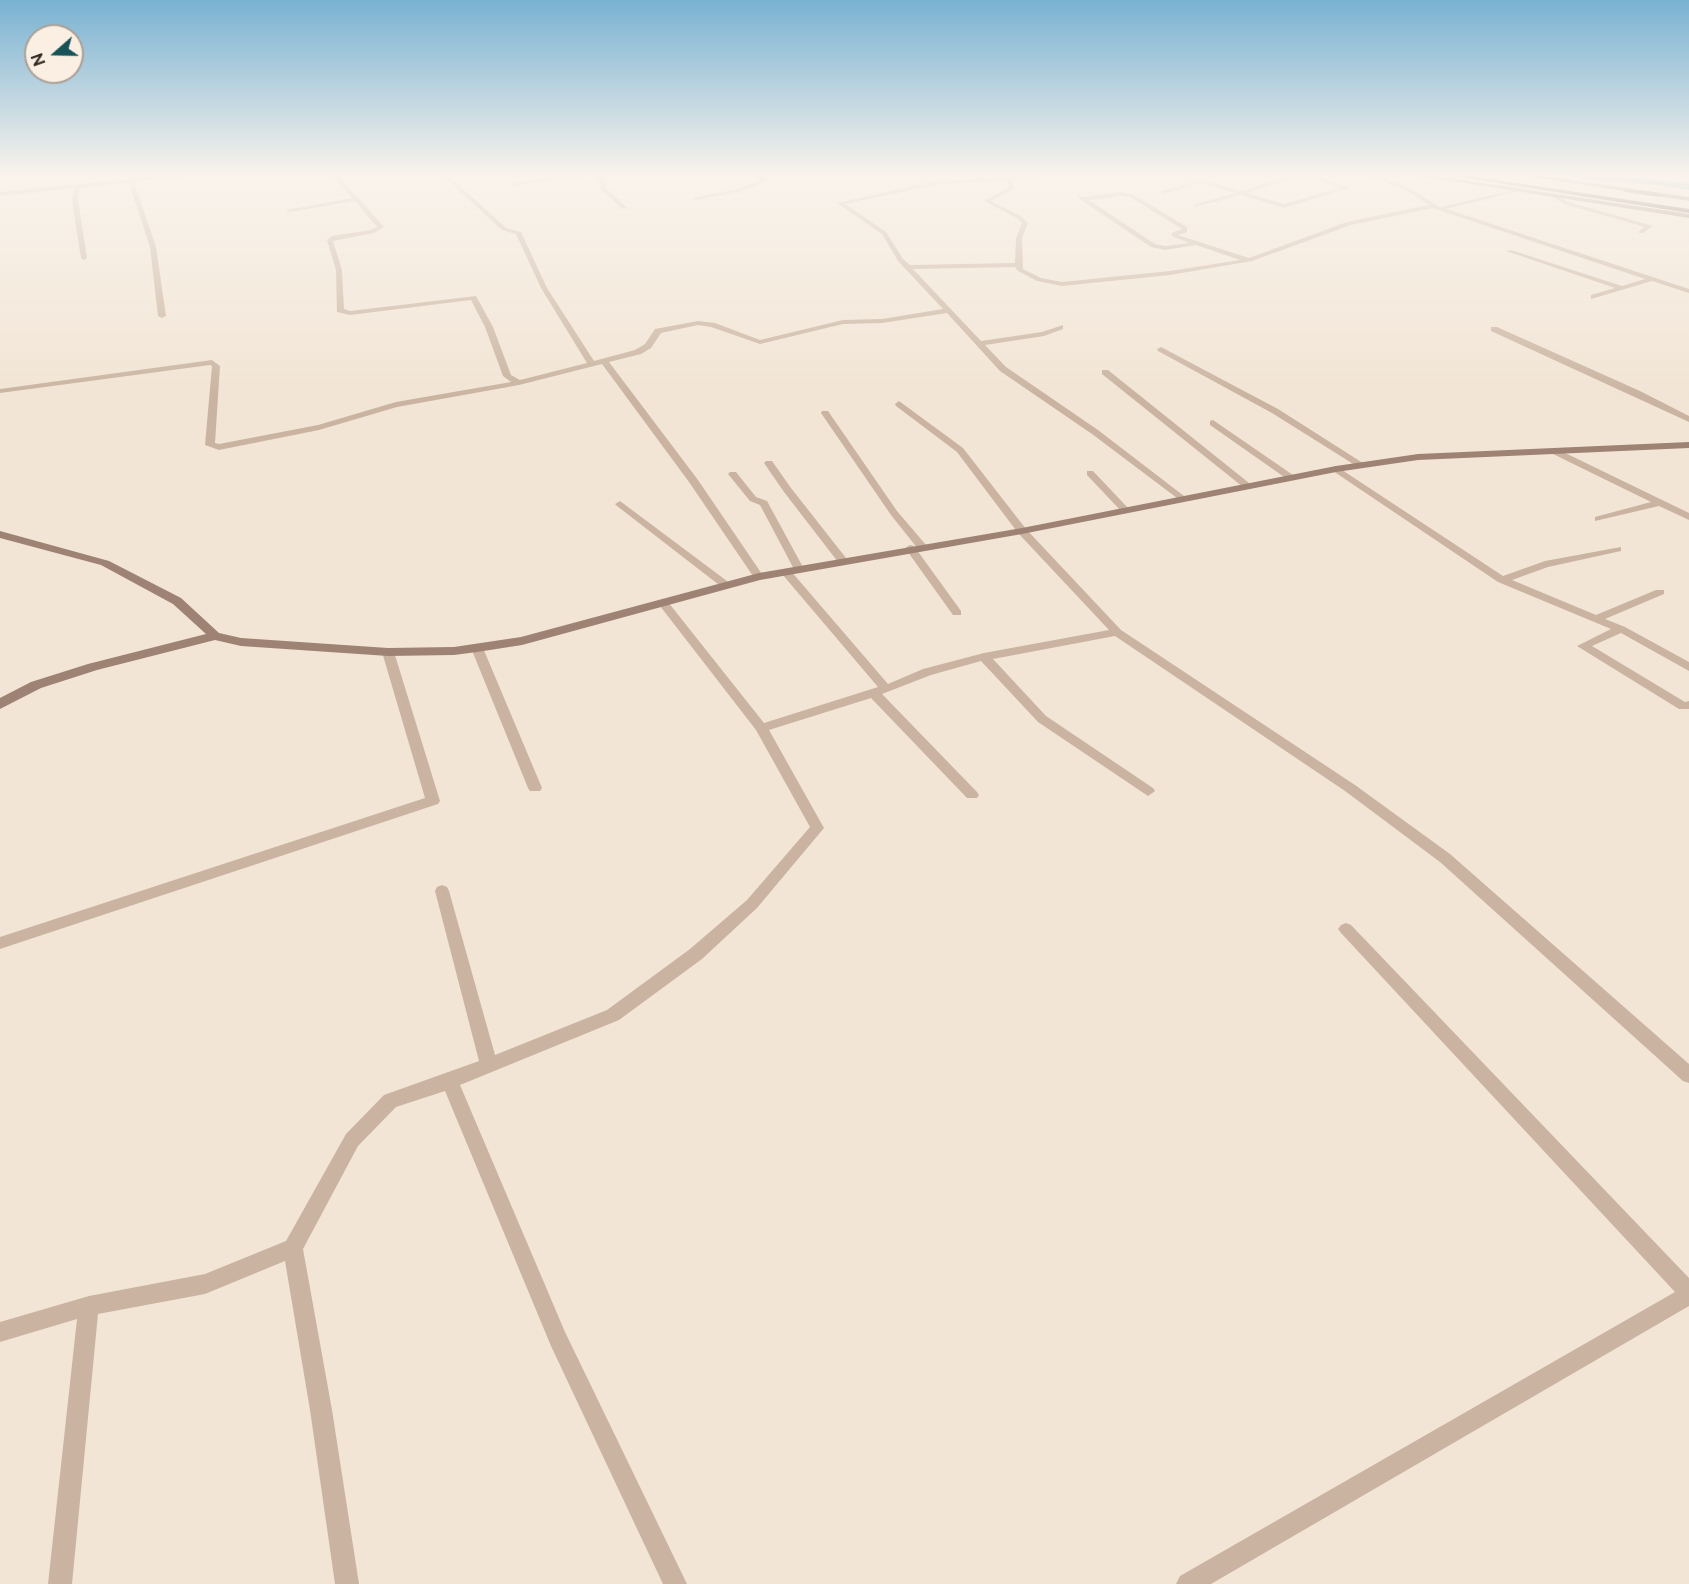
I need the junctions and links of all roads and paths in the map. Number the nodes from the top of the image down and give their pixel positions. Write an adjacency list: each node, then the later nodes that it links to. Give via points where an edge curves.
1 (82, 248): 12 (street)
2 (153, 248): 24 (street)
3 (332, 248): 32 (street, via 339,270 340,310 350,314 473,298 489,327 507,376)
4 (526, 248): 30 (street, via 544,288)
5 (893, 248): 18 (street)
6 (1019, 248): 17 (street)
7 (1208, 248): 14 (street)
8 (1284, 248): 14 (street)
9 (1557, 248): 11 (street)
10 (1509, 251): 16 (street)
11 (1578, 255): 13 (street); 19 (street)
12 (84, 258)
13 (1569, 258)
14 (1250, 261): 17 (street, via 1062,284 1039,280)
15 (1559, 261): 16 (street)
16 (1550, 264): 20 (street)
17 (1018, 265): 18 (street)
18 (908, 267): 23 (street)
19 (1651, 279): 20 (street); 21 (street)
20 (1621, 288): 22 (street)
21 (1689, 291)
22 (1594, 297)
23 (947, 311): 27 (street); 29 (street, via 882,321 843,322 760,342 698,323 658,331 639,352)
24 (162, 316)
25 (1060, 327): 27 (street, via 1044,334)
26 (1494, 329): 36 (street)
27 (980, 343): 47 (street, via 1003,369)
28 (1161, 349): 41 (street, via 1275,411)
29 (604, 361): 30 (street); 60 (street)
30 (592, 364): 32 (street)
31 (1106, 372): 46 (street)
32 (519, 383): 33 (street, via 396,405 319,427 219,447 210,445 216,366 212,362)
33 (0, 392)
34 (899, 404): 53 (street, via 960,450)
35 (825, 413): 55 (street)
36 (1689, 419)
37 (1213, 423): 45 (street)
38 (1689, 445): 39 (street)
39 (1554, 451): 41 (street, via 1418,457); 48 (street)
40 (769, 463): 57 (street)
41 (1361, 465): 42 (street)
42 (1336, 469): 45 (street); 61 (street)
43 (1090, 473): 50 (street)
44 (733, 474): 58 (street, via 753,499 764,503)
45 (1290, 477): 46 (street)
46 (1246, 485): 47 (street)
47 (1181, 498): 50 (street)
48 (1658, 503): 51 (street); 52 (street)
49 (620, 504): 62 (street)
50 (1125, 510): 53 (street)
51 (1689, 518)
52 (1599, 519)
53 (1022, 531): 55 (street); 68 (street)
54 (0, 534): 69 (street, via 105,563 177,601)
55 (916, 548): 57 (street); 65 (street)
56 (1617, 549): 61 (street, via 1545,564)
57 (842, 560): 58 (street)
58 (799, 569): 59 (street)
59 (786, 572): 60 (street); 74 (street)
60 (759, 577): 62 (street)
61 (1502, 580): 66 (street)
62 (727, 586): 64 (street)
63 (1660, 592): 66 (street)
64 (664, 604): 70 (street, via 522,641); 77 (street)
65 (957, 613)
66 (1597, 618): 67 (street)
67 (1621, 628): 73 (street); 76 (street, via 1583,646 1683,706)
68 (1117, 632): 72 (street); 85 (street, via 1350,788 1445,858)
69 (215, 636): 71 (street, via 241,642); 75 (street, via 36,685)
70 (477, 648): 71 (street); 78 (street)
71 (388, 652): 83 (street, via 433,801)
72 (984, 657): 74 (street, via 927,672); 79 (street, via 1042,719)
73 (1689, 667)
74 (880, 691): 77 (street); 80 (street)
75 (0, 704)
76 (1689, 705)
77 (761, 728): 84 (street, via 817,828 752,904 696,954 613,1015)
78 (535, 788)
79 (1148, 791)
80 (972, 795)
81 (442, 891): 84 (street)
82 (1346, 929): 88 (street)
83 (0, 943)
84 (489, 1065): 86 (street)
85 (1689, 1076)
86 (450, 1081): 87 (street, via 390,1101 352,1140); 93 (street, via 558,1339)
87 (293, 1248): 89 (street, via 206,1284); 92 (street)
88 (1689, 1294): 94 (street)
89 (89, 1306): 90 (street); 91 (street)
90 (0, 1332)
91 (60, 1584)
92 (347, 1584)
93 (675, 1584)
94 (1188, 1584)

